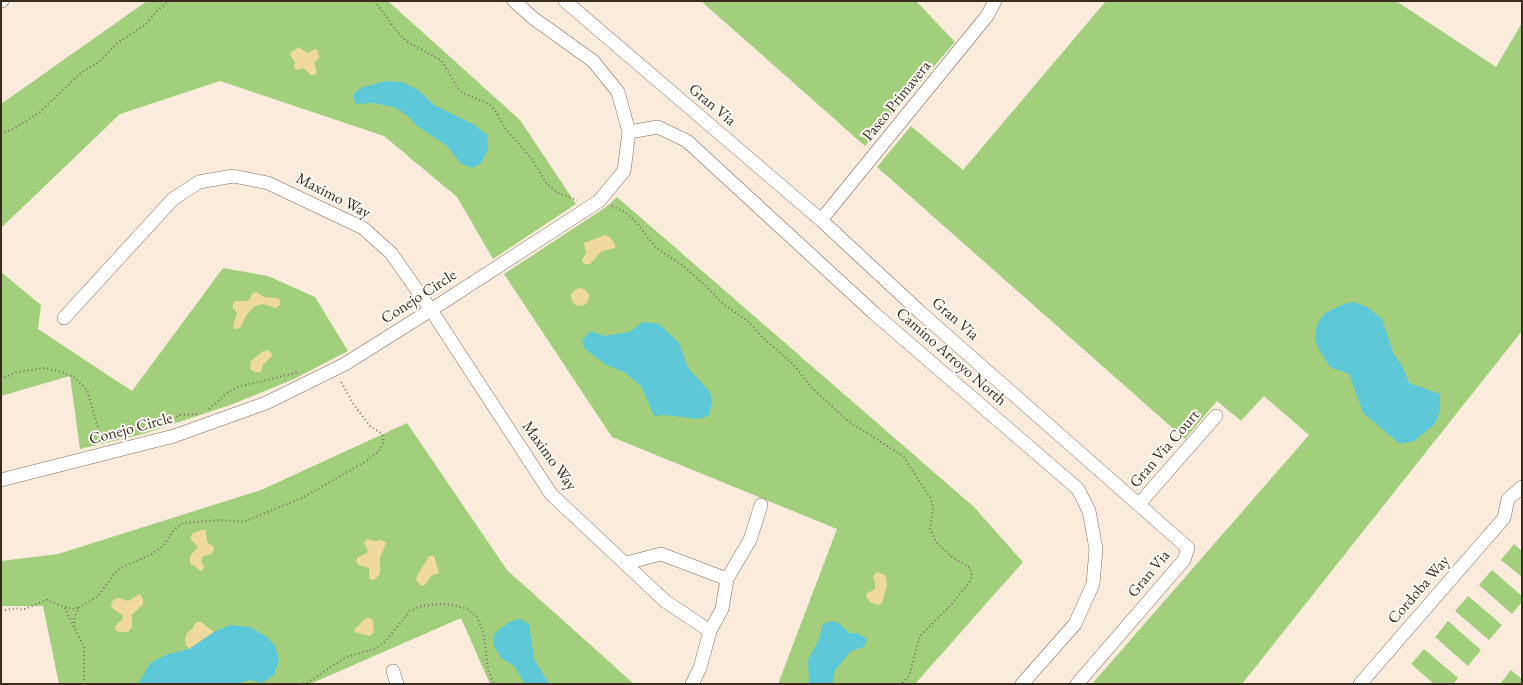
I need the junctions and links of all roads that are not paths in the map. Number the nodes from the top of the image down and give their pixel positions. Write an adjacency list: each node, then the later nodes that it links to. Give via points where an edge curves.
1 (514, 1): 4 (street, Conejo Circle, via 593,61 618,92)
2 (565, 1): 5 (street, Gran Via)
3 (995, 1): 5 (street, Paseo Primavera, via 987,16)
4 (628, 132): 6 (street, Conejo Circle, via 624,170 596,203); 19 (street, Camino Arroyo North, via 658,127 687,141 875,314 1078,489 1089,511 1096,549 1093,584 1075,624)
5 (821, 220): 11 (street, Gran Via, via 920,312)
6 (431, 310): 7 (street, Maximo Way, via 391,253 363,228 268,183 233,176 199,182 173,199); 9 (street, Conejo Circle, via 334,369 266,403 174,436); 13 (street, Maximo Way, via 551,494)
7 (64, 318)
8 (1216, 416): 11 (street, Gran Via Court)
9 (1, 480)
10 (1522, 487): 21 (street, Cordoba Way, via 1508,499 1504,518)
11 (1139, 504): 20 (street, Gran Via, via 1188,548 1184,560)
12 (761, 505): 14 (street, via 750,540)
13 (626, 563): 14 (street, via 661,554); 15 (street, Maximo Way, via 665,601)
14 (727, 579): 15 (street, via 722,609)
15 (710, 631): 18 (street, via 700,668)
16 (393, 671): 17 (street)
17 (397, 684)
18 (692, 684)
19 (1022, 684)
20 (1077, 684)
21 (1360, 684)

